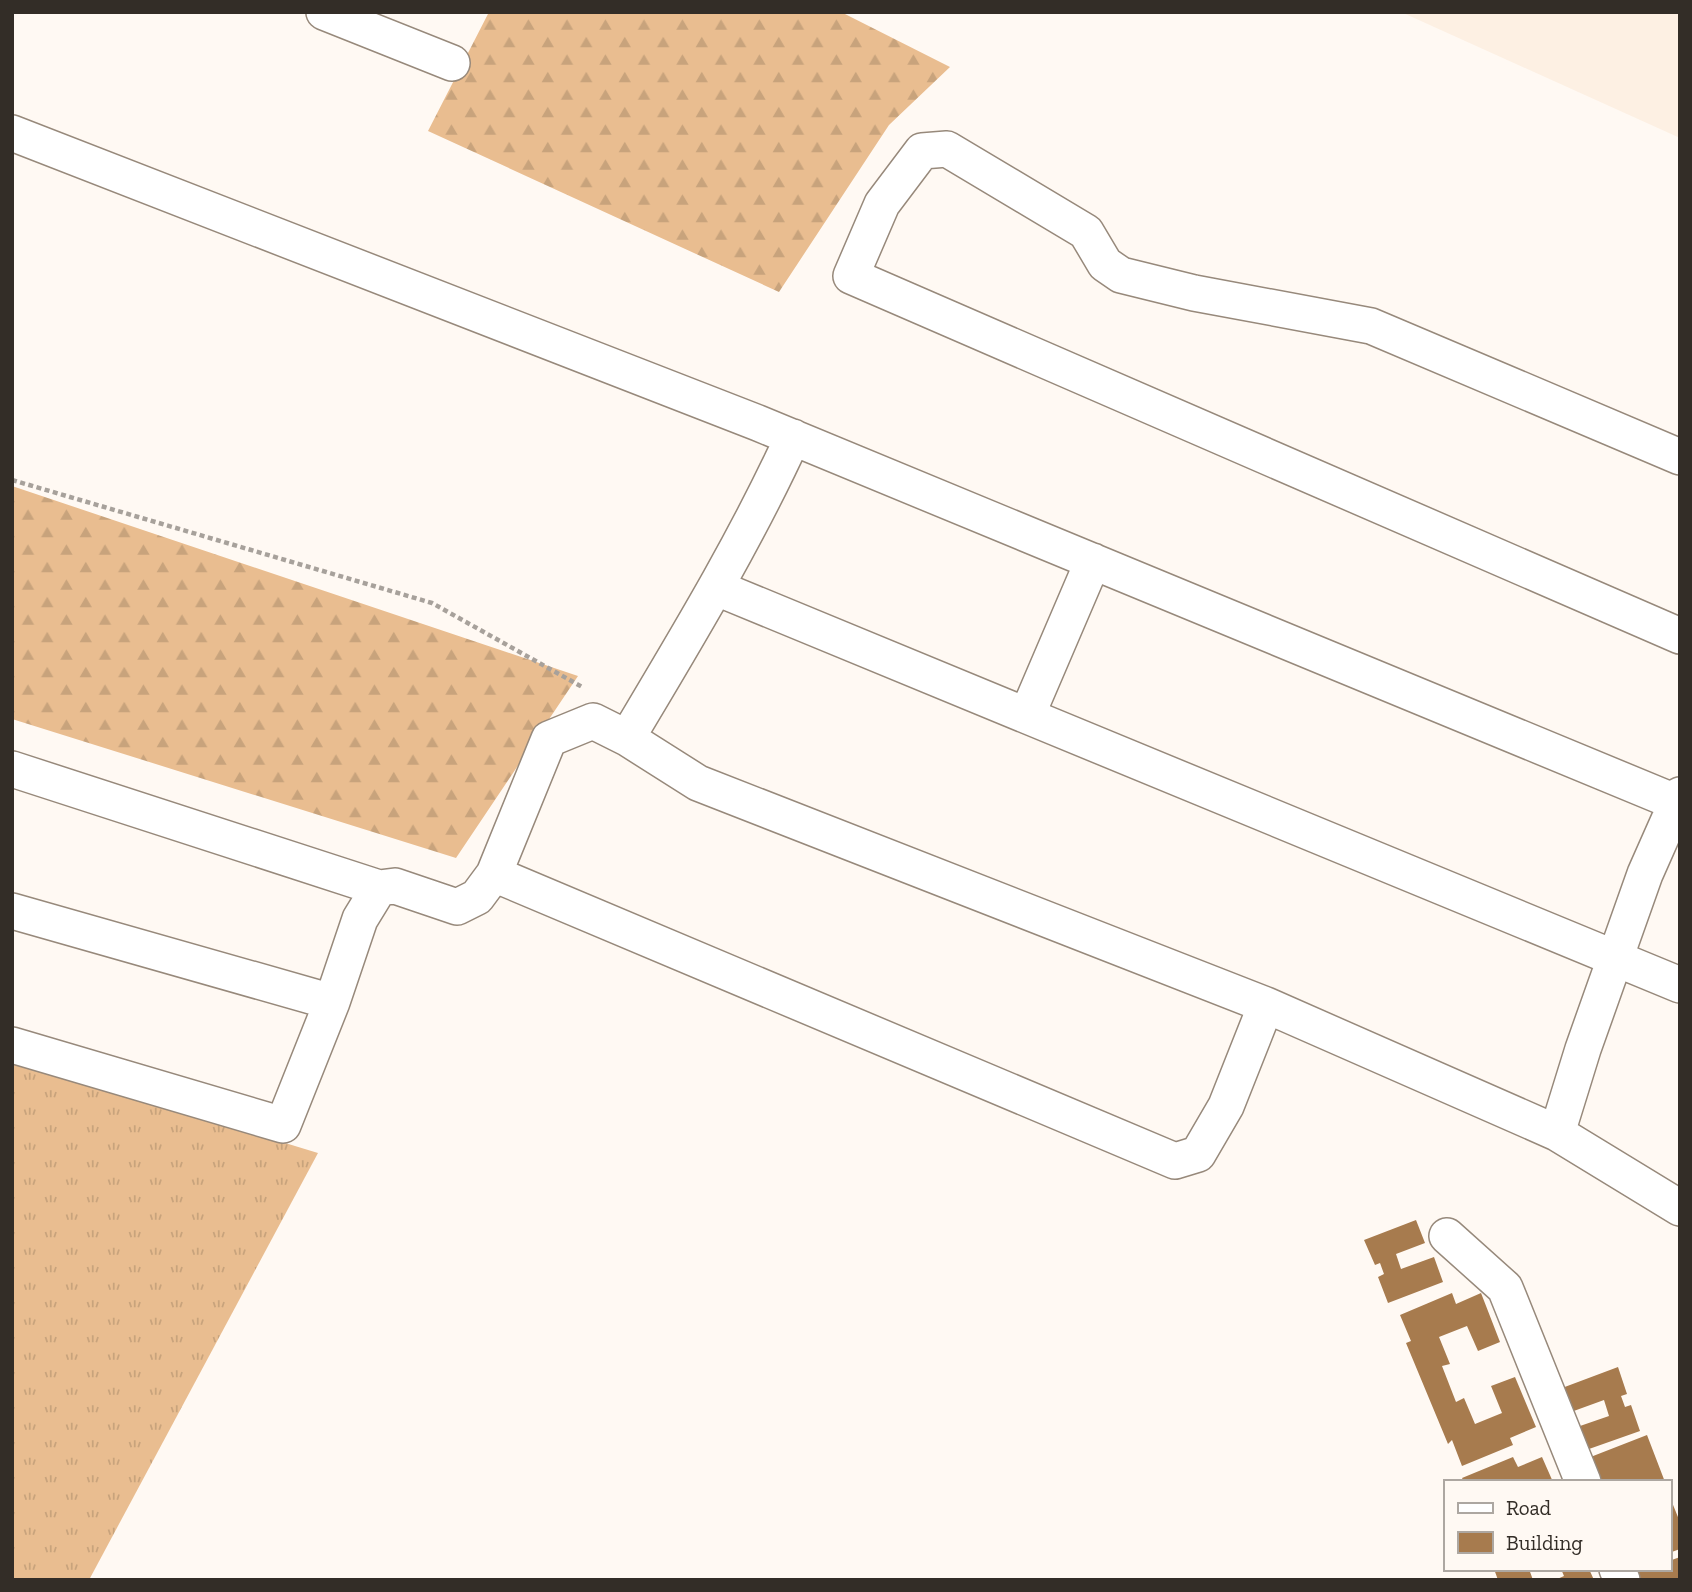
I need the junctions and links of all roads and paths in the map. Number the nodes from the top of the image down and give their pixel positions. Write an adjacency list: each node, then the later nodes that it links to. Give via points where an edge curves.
1 (324, 12): 2 (street)
2 (452, 63)
3 (12, 133): 4 (street)
4 (793, 437): 7 (street); 8 (street)
5 (1680, 457): 9 (street, via 1371,326 1121,275 1105,264 1086,232 947,149 922,151 882,204 851,276)
6 (12, 480): 11 (path, via 432,603 586,688)
7 (1093, 561): 10 (street); 14 (street)
8 (717, 588): 10 (street); 12 (street)
9 (1680, 636)
10 (1027, 715): 18 (street)
11 (593, 720): 12 (street); 15 (street, via 549,739)
12 (627, 738): 21 (street, via 698,783)
13 (12, 769): 16 (street)
14 (1679, 801): 18 (street, via 1644,874)
15 (494, 874): 16 (street, via 477,897 457,907 395,886); 21 (street, via 1175,1161 1198,1154 1220,1115)
16 (379, 888): 20 (street, via 360,919)
17 (12, 911): 20 (street)
18 (1615, 957): 19 (street); 23 (street)
19 (1680, 985)
20 (332, 1002): 22 (street, via 283,1125)
21 (1266, 1005): 23 (street)
22 (12, 1045)
23 (1557, 1133): 24 (street)
24 (1680, 1208)
25 (1447, 1236): 26 (street, via 1505,1288)
26 (1582, 1480)

